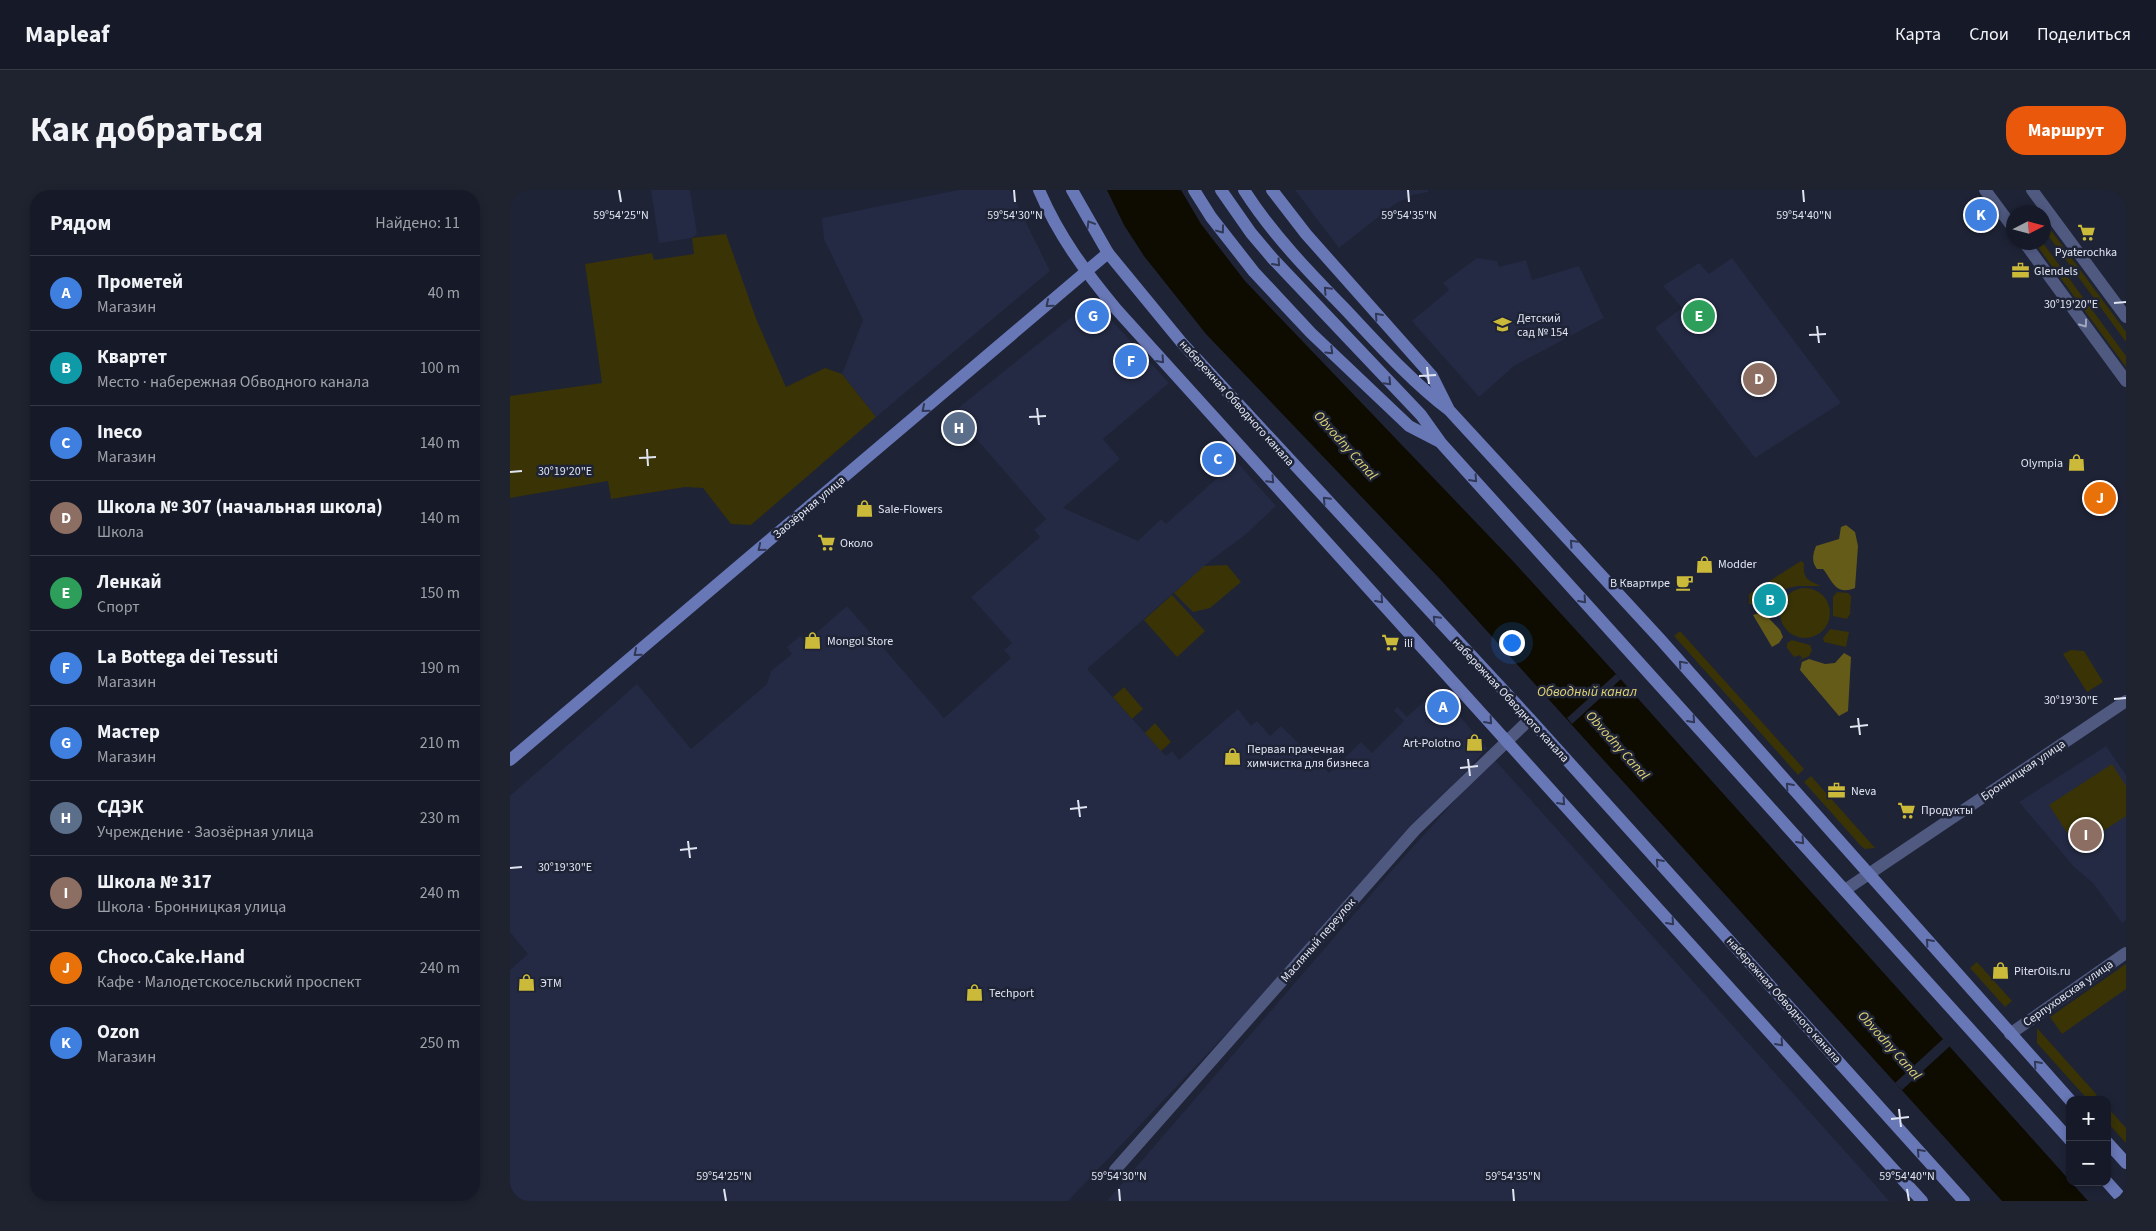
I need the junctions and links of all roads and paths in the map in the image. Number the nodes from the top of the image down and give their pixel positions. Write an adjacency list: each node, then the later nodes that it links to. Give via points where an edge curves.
1 (1038, 190): 12 (main road, via 1059,232)
2 (1072, 190): 11 (main road, набережная Обводного канала, one-way to 2)
3 (1194, 190): 16 (main road, one-way to 16, via 1254,272 1311,333 1409,426)
4 (1221, 190): 16 (main road, one-way to 16, via 1273,259 1421,416)
5 (1244, 190): 15 (main road, one-way to 5, via 1420,388 1314,276 1267,223)
6 (1272, 190): 15 (main road, one-way to 6, via 1432,376 1306,234)
7 (1985, 190): 9 (street)
8 (2032, 190): 13 (street)
9 (2006, 218)
10 (2030, 250): 14 (street, one-way to 14)
11 (1108, 253): 12 (main road, Заозёрная улица); 18 (main road, набережная Обводного канала, one-way to 11, via 1221,387)
12 (1086, 272): 19 (main road, one-way to 19, via 1149,346); 20 (main road, Заозёрная улица, one-way to 20)
13 (2126, 317)
14 (2126, 381)
15 (1449, 410): 21 (main road, one-way to 15, via 1619,594)
16 (1441, 443): 22 (main road, one-way to 22)
17 (2126, 701): 21 (street, Бронницкая улица)
18 (1530, 719): 19 (street, Масляный переулок); 32 (main road, набережная Обводного канала, one-way to 18)
19 (1506, 740): 29 (street, Масляный переулок, via 1415,830); 31 (main road, one-way to 31)
20 (510, 760)
21 (1868, 874): 22 (street, Бронницкая улица); 24 (main road, one-way to 21)
22 (1845, 890): 26 (main road)
23 (2126, 953): 24 (street, Серпуховская улица)
24 (2010, 1034): 25 (main road, one-way to 24)
25 (2066, 1096)
26 (2066, 1136)
27 (2111, 1146): 28 (main road)
28 (2126, 1162)
29 (1115, 1170)
30 (2111, 1186): 33 (main road)
31 (1922, 1201)
32 (1964, 1201)
33 (2124, 1201)

